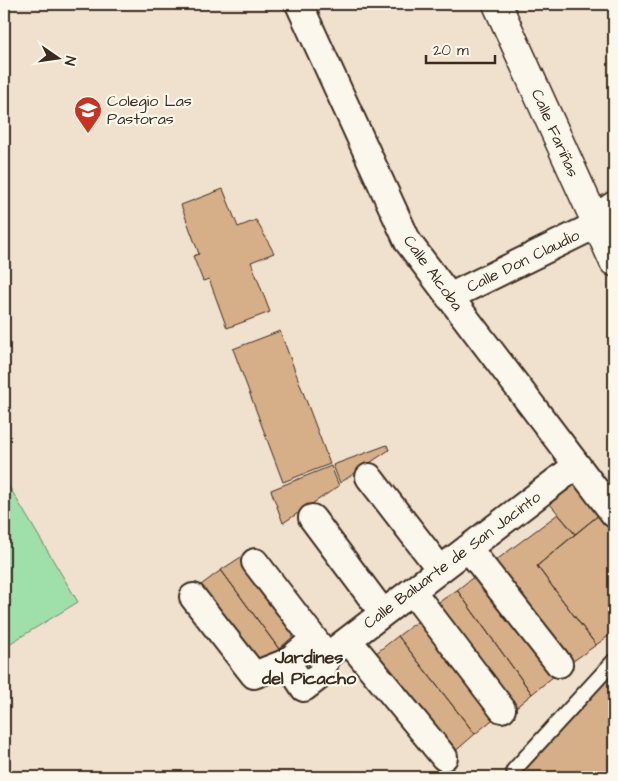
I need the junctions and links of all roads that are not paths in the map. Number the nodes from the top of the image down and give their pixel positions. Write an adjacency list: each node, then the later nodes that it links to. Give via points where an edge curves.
1 (299, 4): 5 (street, Calle Alcoba, via 408,242)
2 (497, 4): 3 (street, Calle Fariñas)
3 (602, 216): 4 (street, Calle Fariñas); 5 (street, Calle Don Claudio)
4 (614, 262)
5 (450, 297): 6 (street, Calle Alcoba)
6 (577, 465): 8 (street, Calle Alcoba); 10 (street, Calle Baluarte de San Jacinto)
7 (369, 477): 12 (street)
8 (614, 514)
9 (312, 518): 15 (street)
10 (468, 548): 12 (street, Calle Baluarte de San Jacinto); 19 (street)
11 (255, 562): 17 (street)
12 (440, 569): 13 (street, Calle Baluarte de San Jacinto)
13 (412, 591): 15 (street, Calle Baluarte de San Jacinto); 20 (street)
14 (193, 597): 17 (street, Calle Baluarte de San Jacinto, via 254,675 287,662 304,688 321,675)
15 (383, 613): 16 (street, Calle Baluarte de San Jacinto)
16 (348, 640): 17 (street, Calle Baluarte de San Jacinto); 21 (street)
17 (327, 656)
18 (614, 661): 22 (lane)
19 (559, 664)
20 (502, 709)
21 (444, 757)
22 (514, 770)

